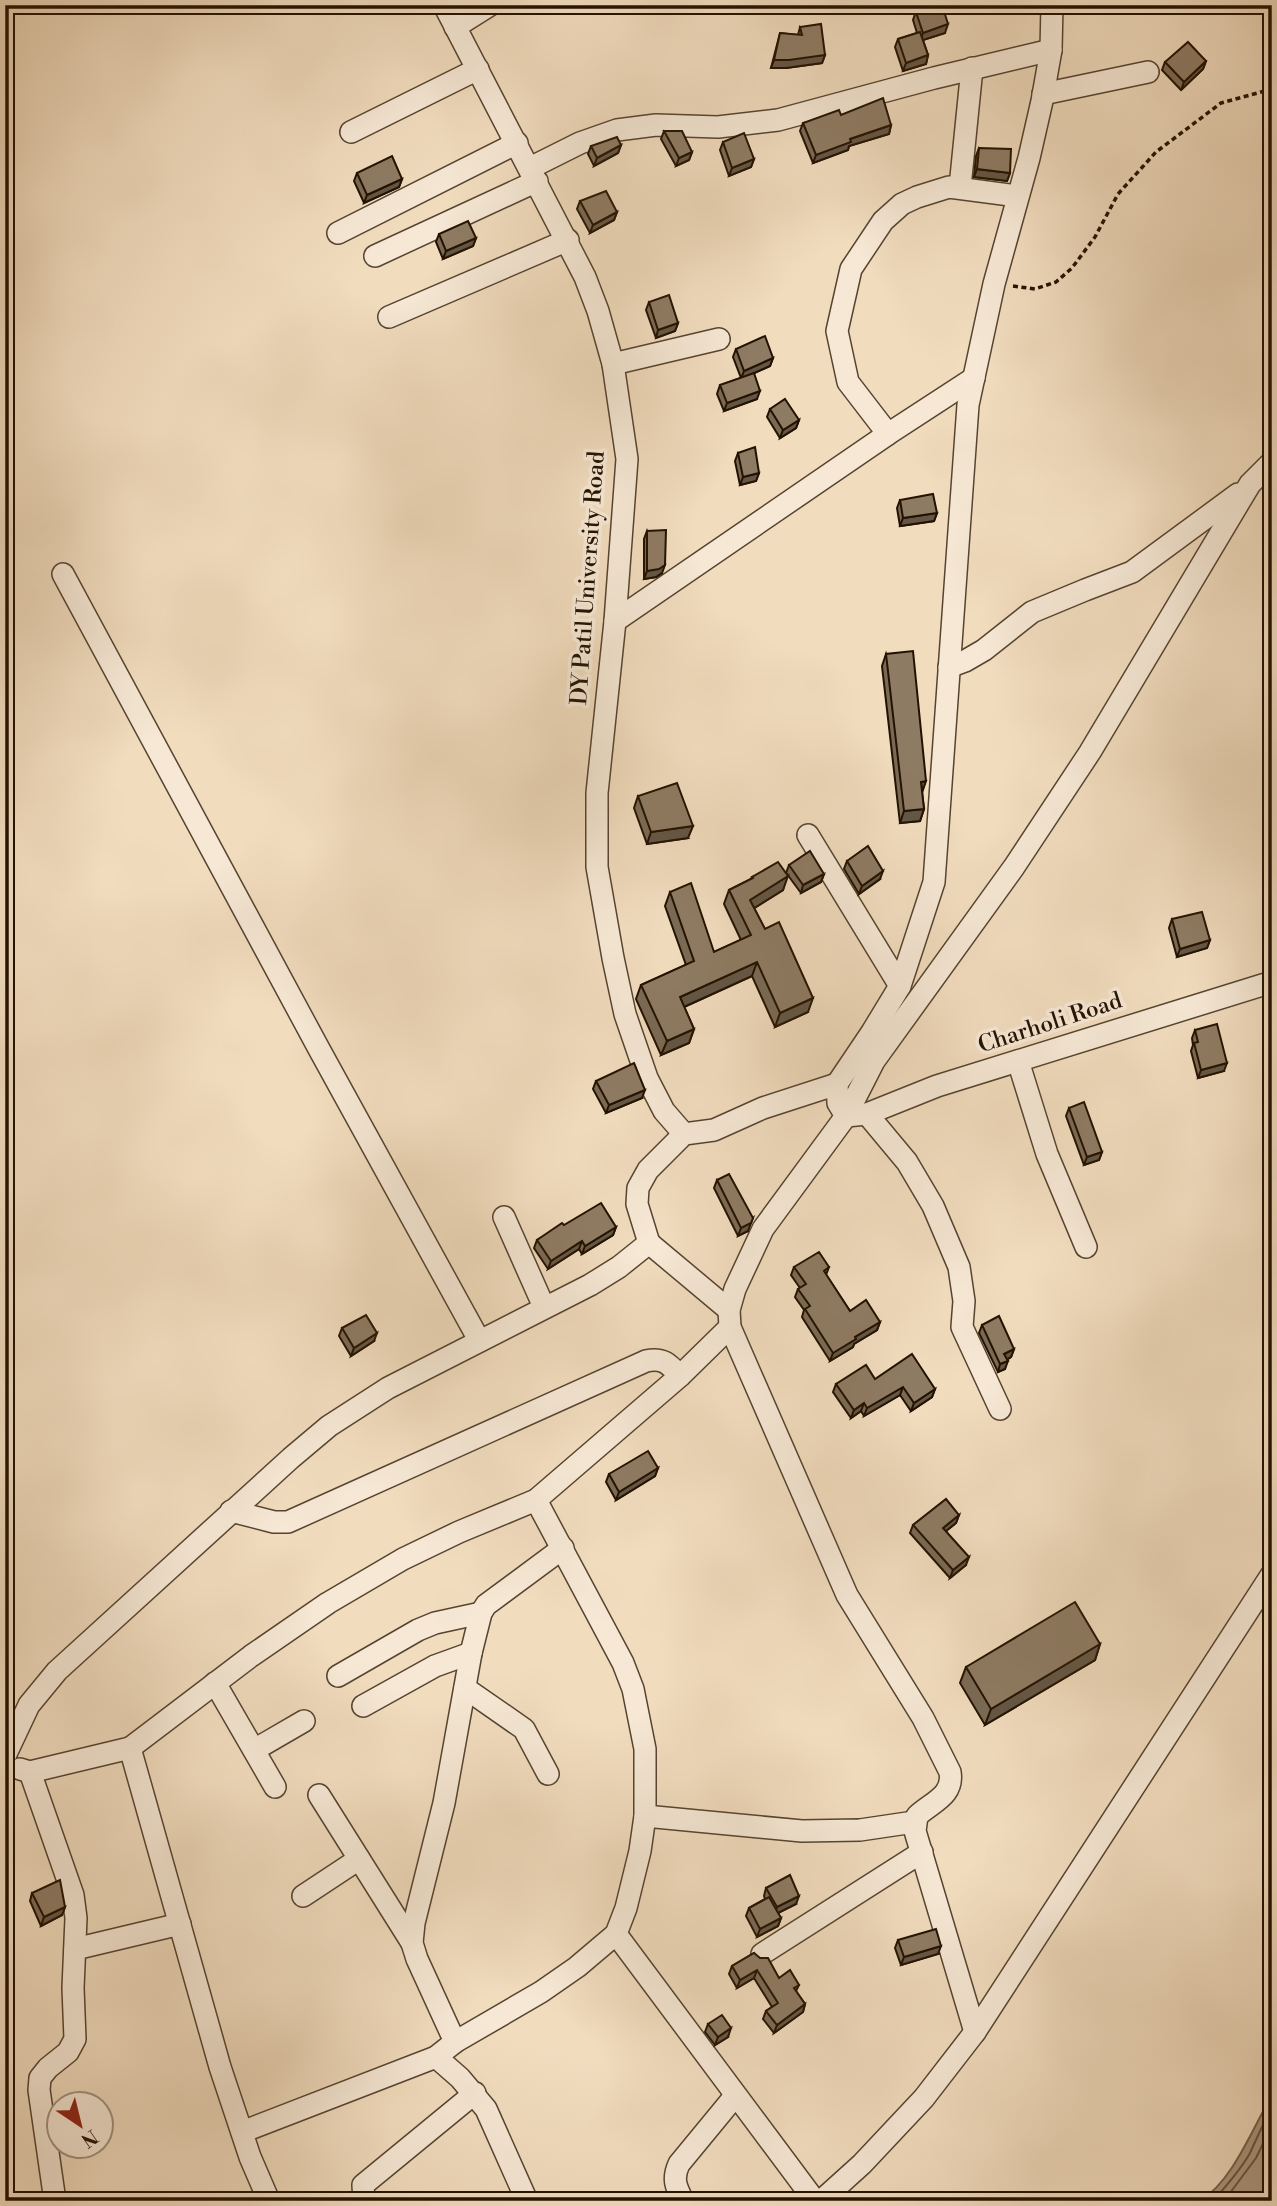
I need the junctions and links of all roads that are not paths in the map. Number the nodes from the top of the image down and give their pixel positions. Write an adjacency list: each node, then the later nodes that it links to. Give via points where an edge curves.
1 (444, 5): 4 (street, DY Patil University Road)
2 (491, 5): 4 (street)
3 (1052, 5): 5 (street)
4 (455, 27): 7 (street, DY Patil University Road)
5 (1051, 50): 6 (street); 9 (street)
6 (972, 68): 12 (street, via 778,120 617,130 580,143); 13 (street)
7 (478, 69): 10 (street); 11 (street, DY Patil University Road)
8 (1148, 72): 9 (street)
9 (1044, 94): 14 (street)
10 (351, 132)
11 (517, 143): 12 (street, DY Patil University Road); 15 (street)
12 (533, 174): 16 (street, DY Patil University Road); 17 (street)
13 (960, 187): 14 (street); 22 (street, via 936,190 902,204 883,221 850,269 837,331 848,382)
14 (1018, 196): 21 (street)
15 (338, 233)
16 (568, 240): 18 (street); 20 (street, DY Patil University Road, via 598,311)
17 (375, 256)
18 (389, 317)
19 (719, 339): 20 (street)
20 (613, 364): 26 (street, DY Patil University Road, via 627,459)
21 (974, 378): 22 (street); 27 (street, via 968,405)
22 (888, 434): 26 (street)
23 (1272, 462): 24 (street)
24 (1250, 484): 27 (street, via 1132,572 1032,612 984,650); 33 (street, via 1090,752 1014,867 874,1061)
25 (64, 574): 40 (street)
26 (615, 621): 34 (street, DY Patil University Road, via 597,793 597,867 625,1014 664,1111)
27 (949, 667): 30 (street, via 934,883)
28 (808, 835): 30 (street)
29 (1272, 982): 31 (street, Charholi Road)
30 (900, 986): 32 (street)
31 (1018, 1061): 33 (street, Charholi Road); 37 (street, via 1047,1154)
32 (837, 1084): 33 (street, via 838,1103); 34 (street, via 714,1130)
33 (857, 1115): 39 (street, via 763,1229 735,1289); 42 (street, via 908,1162 933,1206 959,1267 962,1327)
34 (684, 1134): 36 (street, via 648,1170 638,1188 637,1204)
35 (504, 1217): 38 (street)
36 (649, 1243): 38 (street, via 590,1285); 39 (street)
37 (1086, 1247)
38 (544, 1307): 40 (street)
39 (730, 1318): 41 (street); 62 (street, via 847,1595 923,1718 950,1772 949,1789)
40 (479, 1340): 44 (street, via 339,1419)
41 (680, 1376): 43 (street); 44 (street, via 665,1360 646,1361 288,1522)
42 (1000, 1409)
43 (536, 1500): 45 (street); 50 (street, via 403,1559 292,1626)
44 (231, 1511): 56 (street, via 57,1671 29,1705)
45 (563, 1548): 47 (street, via 491,1600); 61 (street, via 633,1689 645,1749)
46 (1272, 1574): 71 (street)
47 (481, 1613): 48 (street); 49 (street, via 418,1630)
48 (471, 1653): 51 (street); 52 (street, via 435,1666)
49 (338, 1676)
50 (215, 1683): 54 (street); 55 (street)
51 (465, 1688): 58 (street, via 524,1729); 68 (street)
52 (363, 1706)
53 (304, 1721): 55 (street)
54 (130, 1748): 57 (street); 66 (street)
55 (254, 1751): 59 (street)
56 (5, 1759): 57 (street)
57 (30, 1772): 69 (street, via 73,1895)
58 (548, 1774)
59 (275, 1787)
60 (319, 1795): 64 (street)
61 (645, 1816): 62 (street, via 802,1831 860,1830); 67 (street, via 626,1908)
62 (914, 1822): 63 (street)
63 (922, 1852): 70 (street); 71 (street)
64 (359, 1859): 65 (street); 68 (street)
65 (303, 1896)
66 (180, 1924): 69 (street); 76 (street)
67 (616, 1934): 72 (street, via 541,1992); 75 (street)
68 (412, 1943): 72 (street)
69 (75, 1949): 77 (street, via 75,2039 40,2078 39,2090)
70 (762, 1954)
71 (975, 2032): 83 (street, via 924,2098)
72 (455, 2042): 73 (street)
73 (436, 2057): 74 (street); 76 (street)
74 (475, 2093): 79 (street, via 363,2185); 80 (street)
75 (735, 2096): 81 (street, via 674,2174); 82 (street)
76 (242, 2132): 78 (street)
77 (55, 2201)
78 (269, 2201)
79 (364, 2201)
80 (527, 2201)
81 (684, 2201)
82 (815, 2201)
83 (821, 2201)

